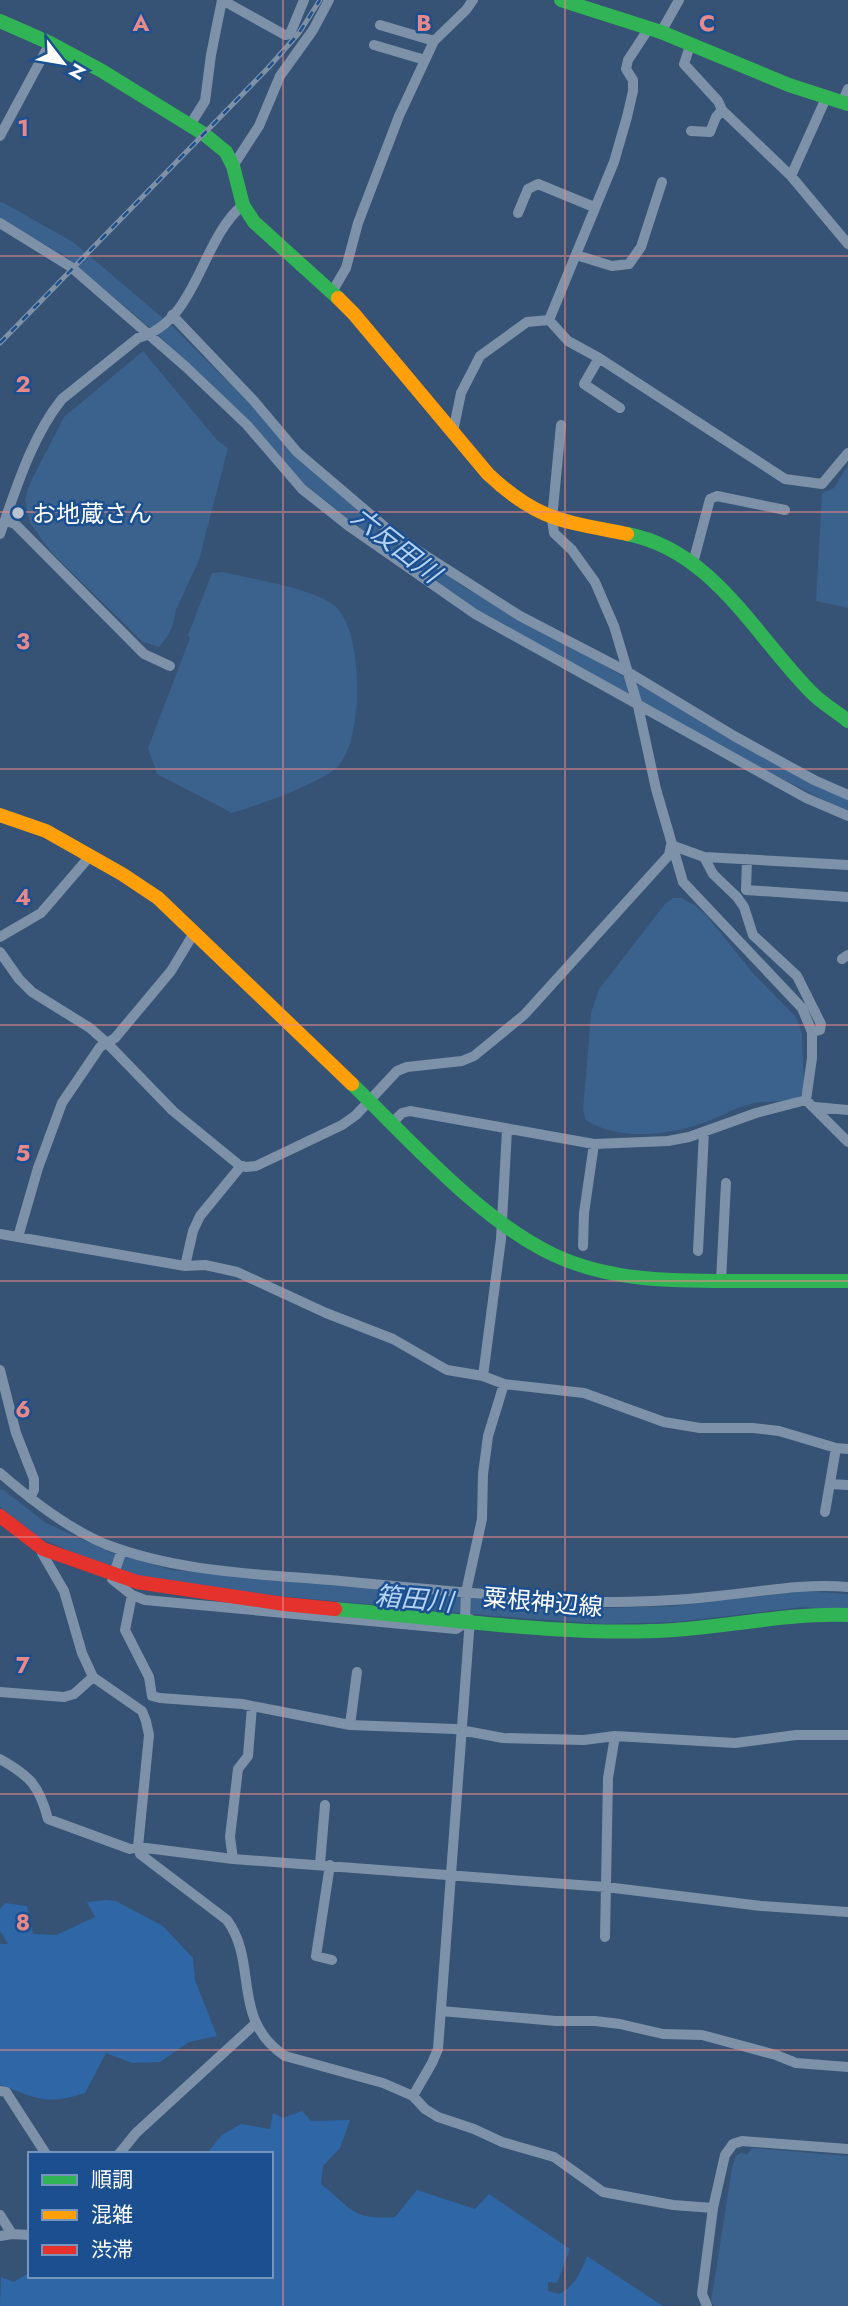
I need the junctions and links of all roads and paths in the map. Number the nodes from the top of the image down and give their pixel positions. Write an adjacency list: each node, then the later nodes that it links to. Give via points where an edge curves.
1 (222, 0): 2 (street, via 290,34); 18 (street, via 205,101)
2 (304, 0)
3 (329, 0): 21 (street, via 279,76 259,126)
4 (472, 0): 10 (street)
5 (561, 0): 9 (street)
6 (679, 0): 9 (street)
7 (0, 21): 11 (street)
8 (380, 25): 10 (street)
9 (655, 30): 13 (street); 25 (street, via 628,60 633,91 627,117)
10 (434, 41): 14 (street)
11 (50, 43): 18 (street); 20 (street)
12 (374, 46): 14 (street)
13 (690, 46): 15 (street); 17 (street, via 684,64)
14 (425, 60): 30 (street, via 358,223 346,268)
15 (826, 98): 16 (street); 22 (street)
16 (846, 99)
17 (722, 110): 19 (street, via 710,132); 22 (street)
18 (190, 125): 21 (street, via 226,152)
19 (691, 131)
20 (0, 136)
21 (233, 166): 24 (street)
22 (791, 176): 28 (street)
23 (662, 182): 29 (street, via 641,247 629,264 612,266)
24 (243, 205): 30 (street, via 254,222); 31 (street, via 230,215 191,289)
25 (594, 207): 26 (street, via 538,184 528,189); 29 (street)
26 (518, 213)
27 (0, 223): 33 (street, via 71,267)
28 (848, 244)
29 (576, 255): 32 (street)
30 (332, 292): 37 (street)
31 (171, 316): 33 (street); 45 (street, via 297,452 398,538 520,617)
32 (549, 320): 34 (street, via 568,341); 37 (street, via 527,322 480,356 461,393)
33 (151, 333): 41 (street, via 138,338 53,410 16,485); 46 (street, via 247,425 302,489 350,527 475,614)
34 (599, 358): 35 (street, via 584,384); 38 (street, via 785,479 822,484)
35 (620, 408)
36 (561, 425): 40 (street)
37 (453, 432): 40 (street, via 516,500)
38 (848, 453)
39 (785, 510): 43 (street, via 717,496 710,499)
40 (552, 519): 43 (street, via 650,540); 45 (street, via 555,533 595,582)
41 (5, 520): 42 (street); 44 (street, via 15,524 144,654)
42 (0, 534)
43 (693, 563): 47 (street, via 812,693)
44 (170, 666)
45 (629, 675): 46 (street); 48 (street)
46 (638, 703): 50 (street, via 806,798); 51 (street)
47 (848, 721)
48 (848, 795)
49 (0, 815): 52 (street, via 46,831)
50 (848, 816)
51 (671, 845): 53 (street); 60 (street, via 683,881 793,996); 62 (street, via 669,855 524,1016 474,1056 397,1071)
52 (90, 856): 57 (street, via 158,898); 58 (street, via 41,913)
53 (704, 857): 54 (street); 60 (street, via 713,874 744,907 753,935 797,976 821,1024 820,1030)
54 (747, 859): 55 (street); 56 (street, via 746,890)
55 (848, 865)
56 (848, 897)
57 (194, 933): 61 (street, via 171,971); 62 (street)
58 (0, 937)
59 (0, 952): 61 (street, via 32,992)
60 (812, 1032): 63 (street)
61 (107, 1043): 70 (street, via 173,1111); 74 (street, via 62,1103)
62 (370, 1099): 65 (street); 70 (street, via 342,1125 256,1166)
63 (811, 1104): 64 (street); 67 (street, via 756,1113); 68 (street)
64 (848, 1110)
65 (392, 1123): 66 (street, via 411,1111); 72 (street)
66 (507, 1129): 69 (street); 72 (street)
67 (704, 1132): 69 (street, via 668,1140); 76 (street)
68 (848, 1142)
69 (594, 1144): 75 (street)
70 (241, 1166): 77 (street, via 200,1216)
71 (726, 1183): 78 (street)
72 (502, 1224): 78 (street, via 567,1261 599,1271 650,1280); 81 (street)
73 (0, 1234): 74 (street)
74 (18, 1237): 77 (street)
75 (583, 1245)
76 (698, 1251)
77 (185, 1266): 81 (street, via 237,1272 393,1339 447,1370)
78 (721, 1281): 79 (street)
79 (848, 1281)
80 (0, 1370): 88 (street, via 34,1479)
81 (483, 1376): 82 (street)
82 (504, 1384): 83 (street, via 584,1393 664,1422 779,1431); 95 (street, via 488,1436 482,1519)
83 (836, 1448): 84 (street); 86 (street)
84 (848, 1449)
85 (0, 1473): 88 (street)
86 (830, 1484): 87 (street); 89 (street)
87 (848, 1485)
88 (30, 1498): 92 (street)
89 (825, 1512)
90 (0, 1516): 91 (street, 粟根神辺線)
91 (43, 1549): 93 (street, 粟根神辺線); 100 (street, via 64,1591)
92 (122, 1550): 93 (street); 95 (street, via 187,1565)
93 (114, 1574): 96 (street, via 112,1579); 98 (street, 粟根神辺線, via 136,1582 284,1604)
94 (848, 1587): 95 (street, via 635,1602)
95 (466, 1592): 98 (street)
96 (132, 1595): 98 (street, via 145,1600 456,1629); 102 (street, via 125,1630 149,1677)
97 (848, 1615): 98 (street, 粟根神辺線, via 641,1631 574,1630)
98 (468, 1619): 106 (street)
99 (358, 1672): 105 (street)
100 (93, 1677): 101 (street, via 64,1697); 104 (street)
101 (0, 1692)
102 (152, 1697): 103 (street); 104 (street)
103 (252, 1706): 105 (street); 112 (street, via 248,1756 238,1769 230,1837)
104 (143, 1710): 111 (street, via 149,1735)
105 (351, 1725): 106 (street)
106 (462, 1731): 108 (street, via 549,1740); 114 (street)
107 (848, 1735): 108 (street, via 796,1734 735,1744)
108 (615, 1736): 115 (street, via 608,1778)
109 (0, 1759): 111 (street, via 30,1779 48,1819 130,1849)
110 (325, 1805): 113 (street)
111 (138, 1847): 112 (street); 120 (street, via 148,1862 227,1920 236,1932)
112 (233, 1859): 113 (street)
113 (325, 1865): 114 (street); 118 (street, via 316,1956)
114 (451, 1876): 115 (street); 119 (street)
115 (606, 1887): 116 (street); 117 (street)
116 (848, 1912)
117 (605, 1937)
118 (332, 1960)
119 (441, 2011): 121 (street, via 595,2021 663,2034 702,2035 796,2063); 123 (street, via 438,2049)
120 (256, 2024): 123 (street, via 285,2056 383,2082); 126 (street)
121 (848, 2067)
122 (0, 2091): 125 (street, via 6,2092)
123 (413, 2096): 127 (street, via 438,2117 554,2157 603,2192)
124 (848, 2148): 127 (street, via 733,2144 725,2155)
125 (45, 2152)
126 (121, 2152)
127 (713, 2208): 132 (street, via 702,2294)
128 (0, 2215): 129 (street)
129 (12, 2234): 130 (street); 131 (street)
130 (28, 2235)
131 (0, 2236)
132 (707, 2306)

